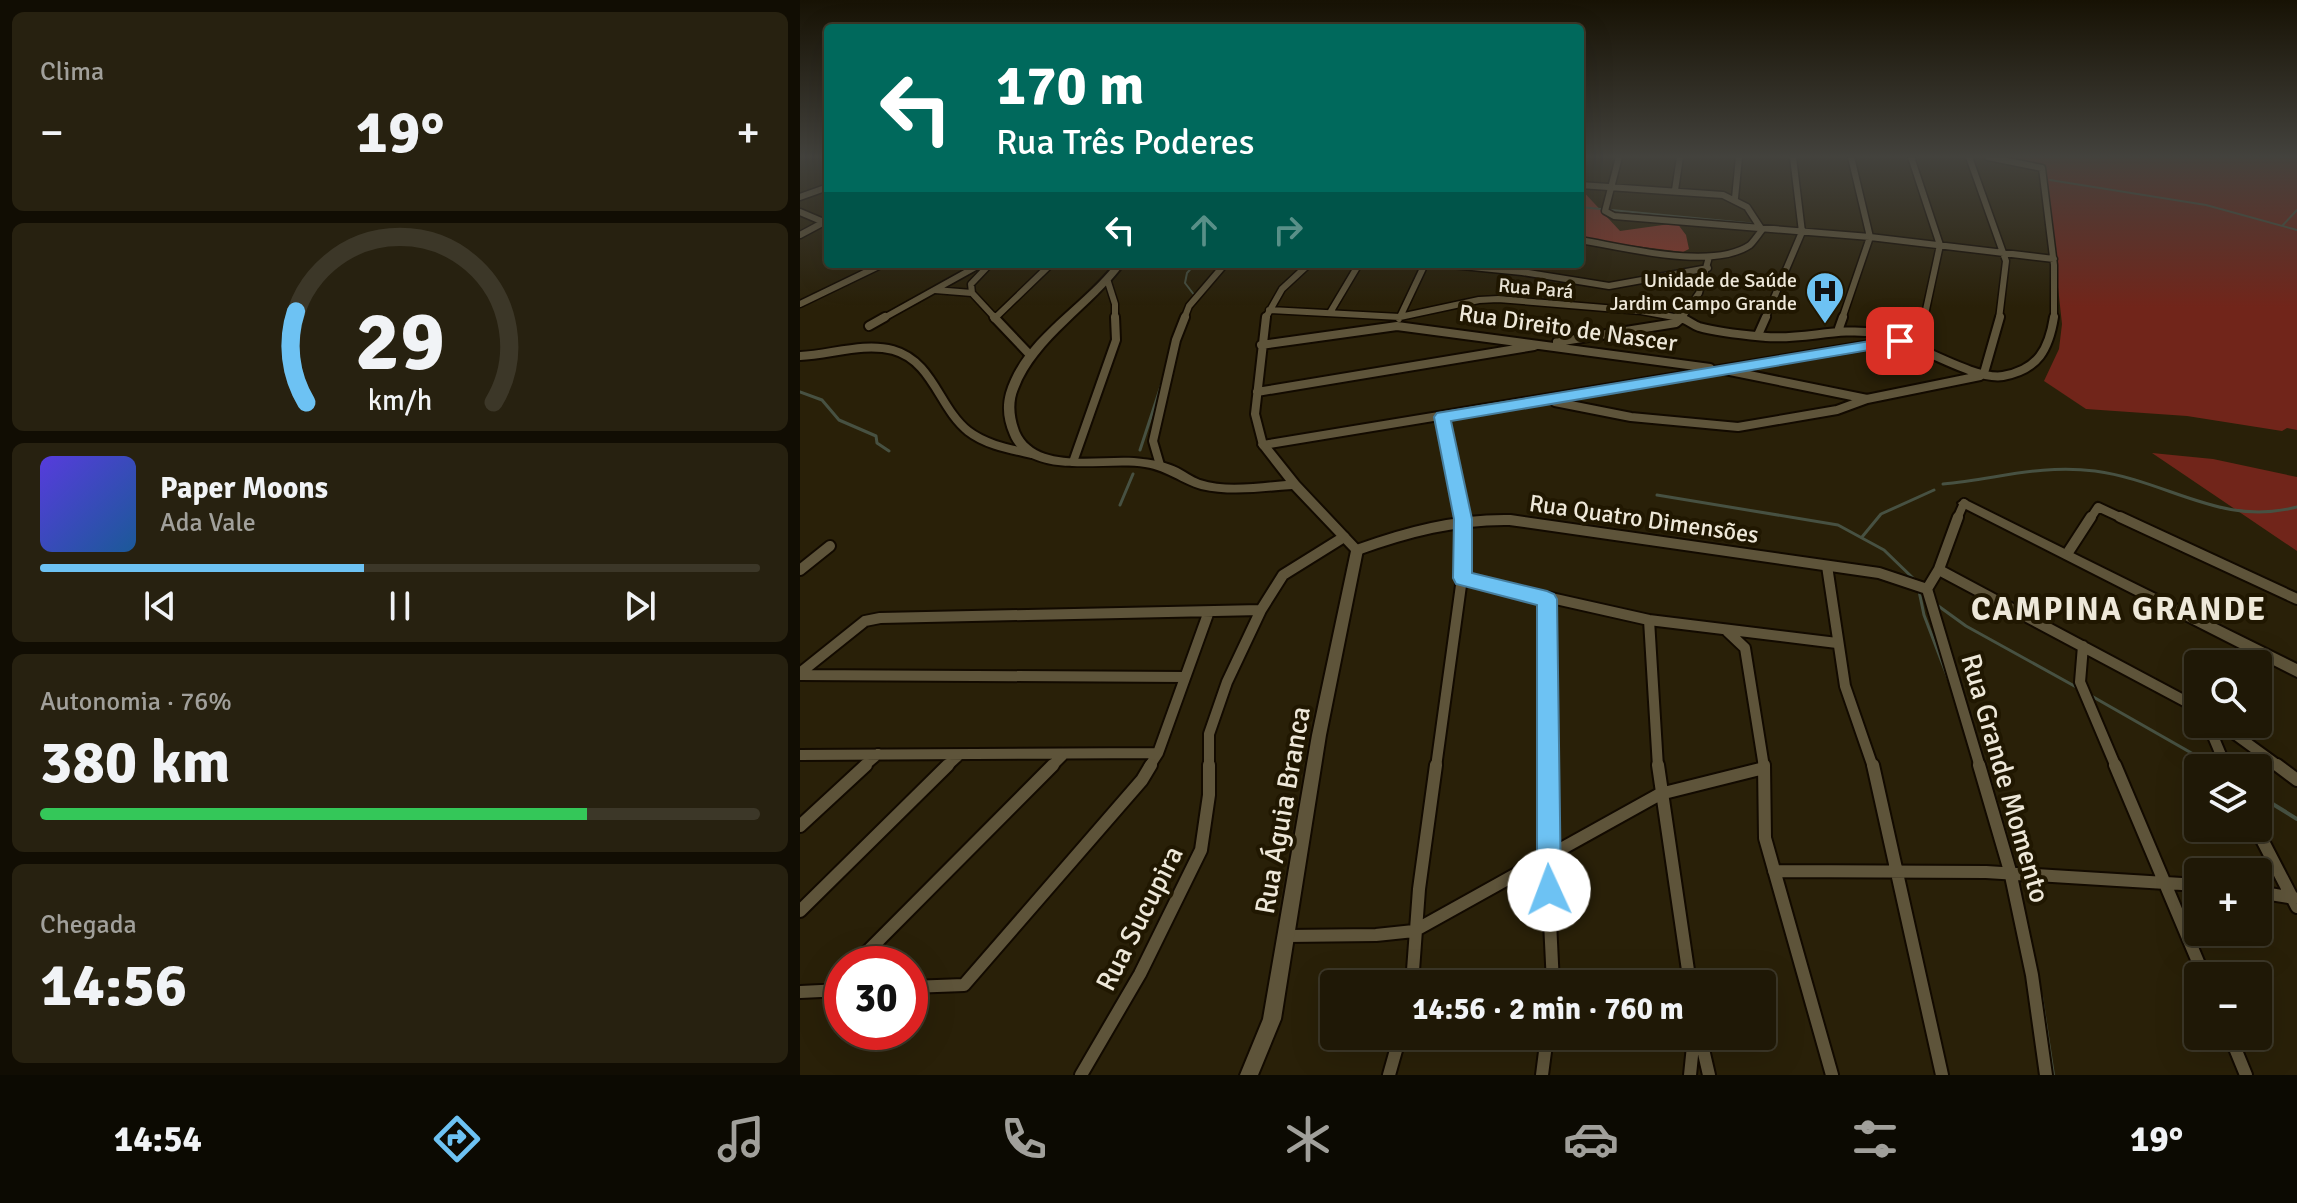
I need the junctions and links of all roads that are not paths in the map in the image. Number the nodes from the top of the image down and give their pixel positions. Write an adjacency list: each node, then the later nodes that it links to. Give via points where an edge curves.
1 (1606, 207): 11 (street, via 1614,216)
2 (1747, 207): 11 (street)
3 (1799, 207): 12 (street)
4 (1863, 207): 14 (street)
5 (1928, 207): 16 (street)
6 (1986, 207): 17 (street)
7 (2047, 207): 19 (street)
8 (800, 212): 9 (street)
9 (824, 221)
10 (824, 223): 13 (street)
11 (1762, 230): 12 (street); 18 (street, via 1750,247)
12 (1802, 232): 14 (street); 42 (street)
13 (800, 235)
14 (1870, 237): 16 (street); 41 (street)
15 (1584, 241): 18 (street)
16 (1940, 245): 17 (street); 43 (street, via 1922,327)
17 (2002, 252): 19 (street); 49 (street, via 2007,275)
18 (1709, 257): 30 (street)
19 (2054, 259): 49 (street, via 2054,315 2042,357 2007,376)
20 (875, 268): 34 (street)
21 (974, 268): 32 (street)
22 (986, 268): 33 (street, via 971,284)
23 (1047, 268): 38 (street)
24 (1117, 268): 31 (street)
25 (1222, 268): 57 (street, via 1189,306 1176,340 1153,441)
26 (1304, 268): 35 (street)
27 (1357, 268): 36 (street)
28 (1423, 268): 39 (street)
29 (1482, 268): 30 (street, via 1609,286)
30 (1708, 268): 37 (street)
31 (1108, 282): 47 (street); 56 (street, via 1116,340)
32 (934, 290): 33 (street); 40 (street)
33 (972, 293): 38 (street)
34 (800, 304)
35 (1269, 310): 36 (street, Rua Pará); 45 (street)
36 (1331, 311): 39 (street, Rua Pará)
37 (1683, 318): 39 (street, Rua Pará, via 1498,299); 42 (street, Rua Pará, via 1705,328); 44 (street, via 1663,326)
38 (994, 319): 47 (street)
39 (1398, 322): 44 (street, Rua Direito de Nascer); 45 (street, Rua Direito de Nascer)
40 (869, 326)
41 (1838, 331): 42 (street, Rua Pará, via 1799,337); 43 (street, Rua Pará, via 1866,331)
42 (1758, 335)
43 (1900, 341): 48 (street); 49 (street, Rua Pará)
44 (1547, 344): 48 (street, Rua Direito de Nascer); 50 (street)
45 (1261, 345): 50 (street)
46 (800, 356): 55 (street, via 859,348 902,353 939,389 969,431)
47 (1031, 356): 55 (street, via 1009,402 1016,439)
48 (1718, 369): 51 (street, Rua Direito de Nascer); 52 (street)
49 (1984, 373): 51 (street)
50 (1257, 392): 54 (street, via 1255,421)
51 (1867, 399): 52 (street, via 1837,410 1738,427 1631,417)
52 (1548, 400): 53 (street)
53 (1442, 417): 54 (street); 60 (street)
54 (1263, 445): 58 (street)
55 (1032, 454): 56 (street)
56 (1073, 462): 57 (street)
57 (1160, 465): 58 (street, via 1210,486)
58 (1295, 485): 61 (street)
59 (1964, 503): 64 (street); 67 (street)
60 (1463, 519): 63 (street, Rua Quatro Dimensões); 65 (street, Rua Quatro Dimensões, via 1510,520); 68 (street)
61 (1344, 537): 63 (street); 72 (street, Rua Sucupira, via 1283,575)
62 (830, 546): 66 (street)
63 (1357, 550): 103 (street, Rua Águia Branca, via 1319,735)
64 (2067, 554): 71 (street, via 2098,507); 78 (street)
65 (1827, 566): 69 (street, Rua Quatro Dimensões, via 1879,573); 76 (street)
66 (800, 570)
67 (1941, 571): 69 (street); 77 (street)
68 (1462, 578): 70 (street); 102 (street)
69 (1927, 589): 96 (street, Rua Grande Momento)
70 (1547, 599): 74 (street); 93 (street)
71 (2297, 599)
72 (1261, 610): 73 (street); 117 (street, Rua Sucupira, via 1209,734 1209,795 1201,850 1140,974)
73 (1208, 614): 79 (street, via 880,618 865,621); 80 (street)
74 (1649, 620): 75 (street); 90 (street)
75 (1727, 631): 76 (street); 88 (street, via 1745,648)
76 (1837, 643): 94 (street, via 1845,686 1875,772)
77 (2083, 646): 81 (street); 97 (street, via 2080,682)
78 (2297, 671)
79 (800, 674): 80 (street)
80 (1185, 677): 83 (street)
81 (2184, 700)
82 (2240, 738): 89 (street)
83 (1158, 753): 85 (street); 109 (street, via 1142,780 964,985)
84 (878, 754): 86 (street); 87 (street); 91 (street)
85 (1064, 754): 87 (street); 104 (street)
86 (800, 755)
87 (959, 755): 101 (street)
88 (1764, 768): 90 (street); 95 (street, via 1765,838)
89 (2297, 780)
90 (1660, 794): 93 (street); 108 (street)
91 (800, 826)
92 (2263, 842): 100 (street)
93 (1547, 859): 102 (street); 107 (street)
94 (1894, 867): 95 (street); 96 (street); 124 (street)
95 (1774, 871): 123 (street)
96 (2010, 871): 97 (street); 125 (street, Rua Grande Momento)
97 (2164, 882): 98 (street); 105 (street)
98 (2184, 884)
99 (2272, 895): 100 (street)
100 (2295, 901)
101 (800, 911)
102 (1414, 931): 103 (street); 106 (street)
103 (1287, 936): 118 (street, Rua Águia Branca, via 1272,1019)
104 (873, 946)
105 (2198, 962)
106 (1415, 970)
107 (1552, 970)
108 (1688, 970)
109 (928, 986)
110 (824, 991): 111 (street)
111 (800, 992)
112 (1396, 1050): 119 (street)
113 (1545, 1050): 120 (street)
114 (1694, 1050): 121 (street)
115 (1701, 1050): 122 (street)
116 (2236, 1050): 126 (street)
117 (1081, 1075)
118 (1249, 1075)
119 (1389, 1075)
120 (1542, 1075)
121 (1690, 1075)
122 (1709, 1075)
123 (1832, 1075)
124 (1942, 1075)
125 (2046, 1075)
126 (2246, 1075)

